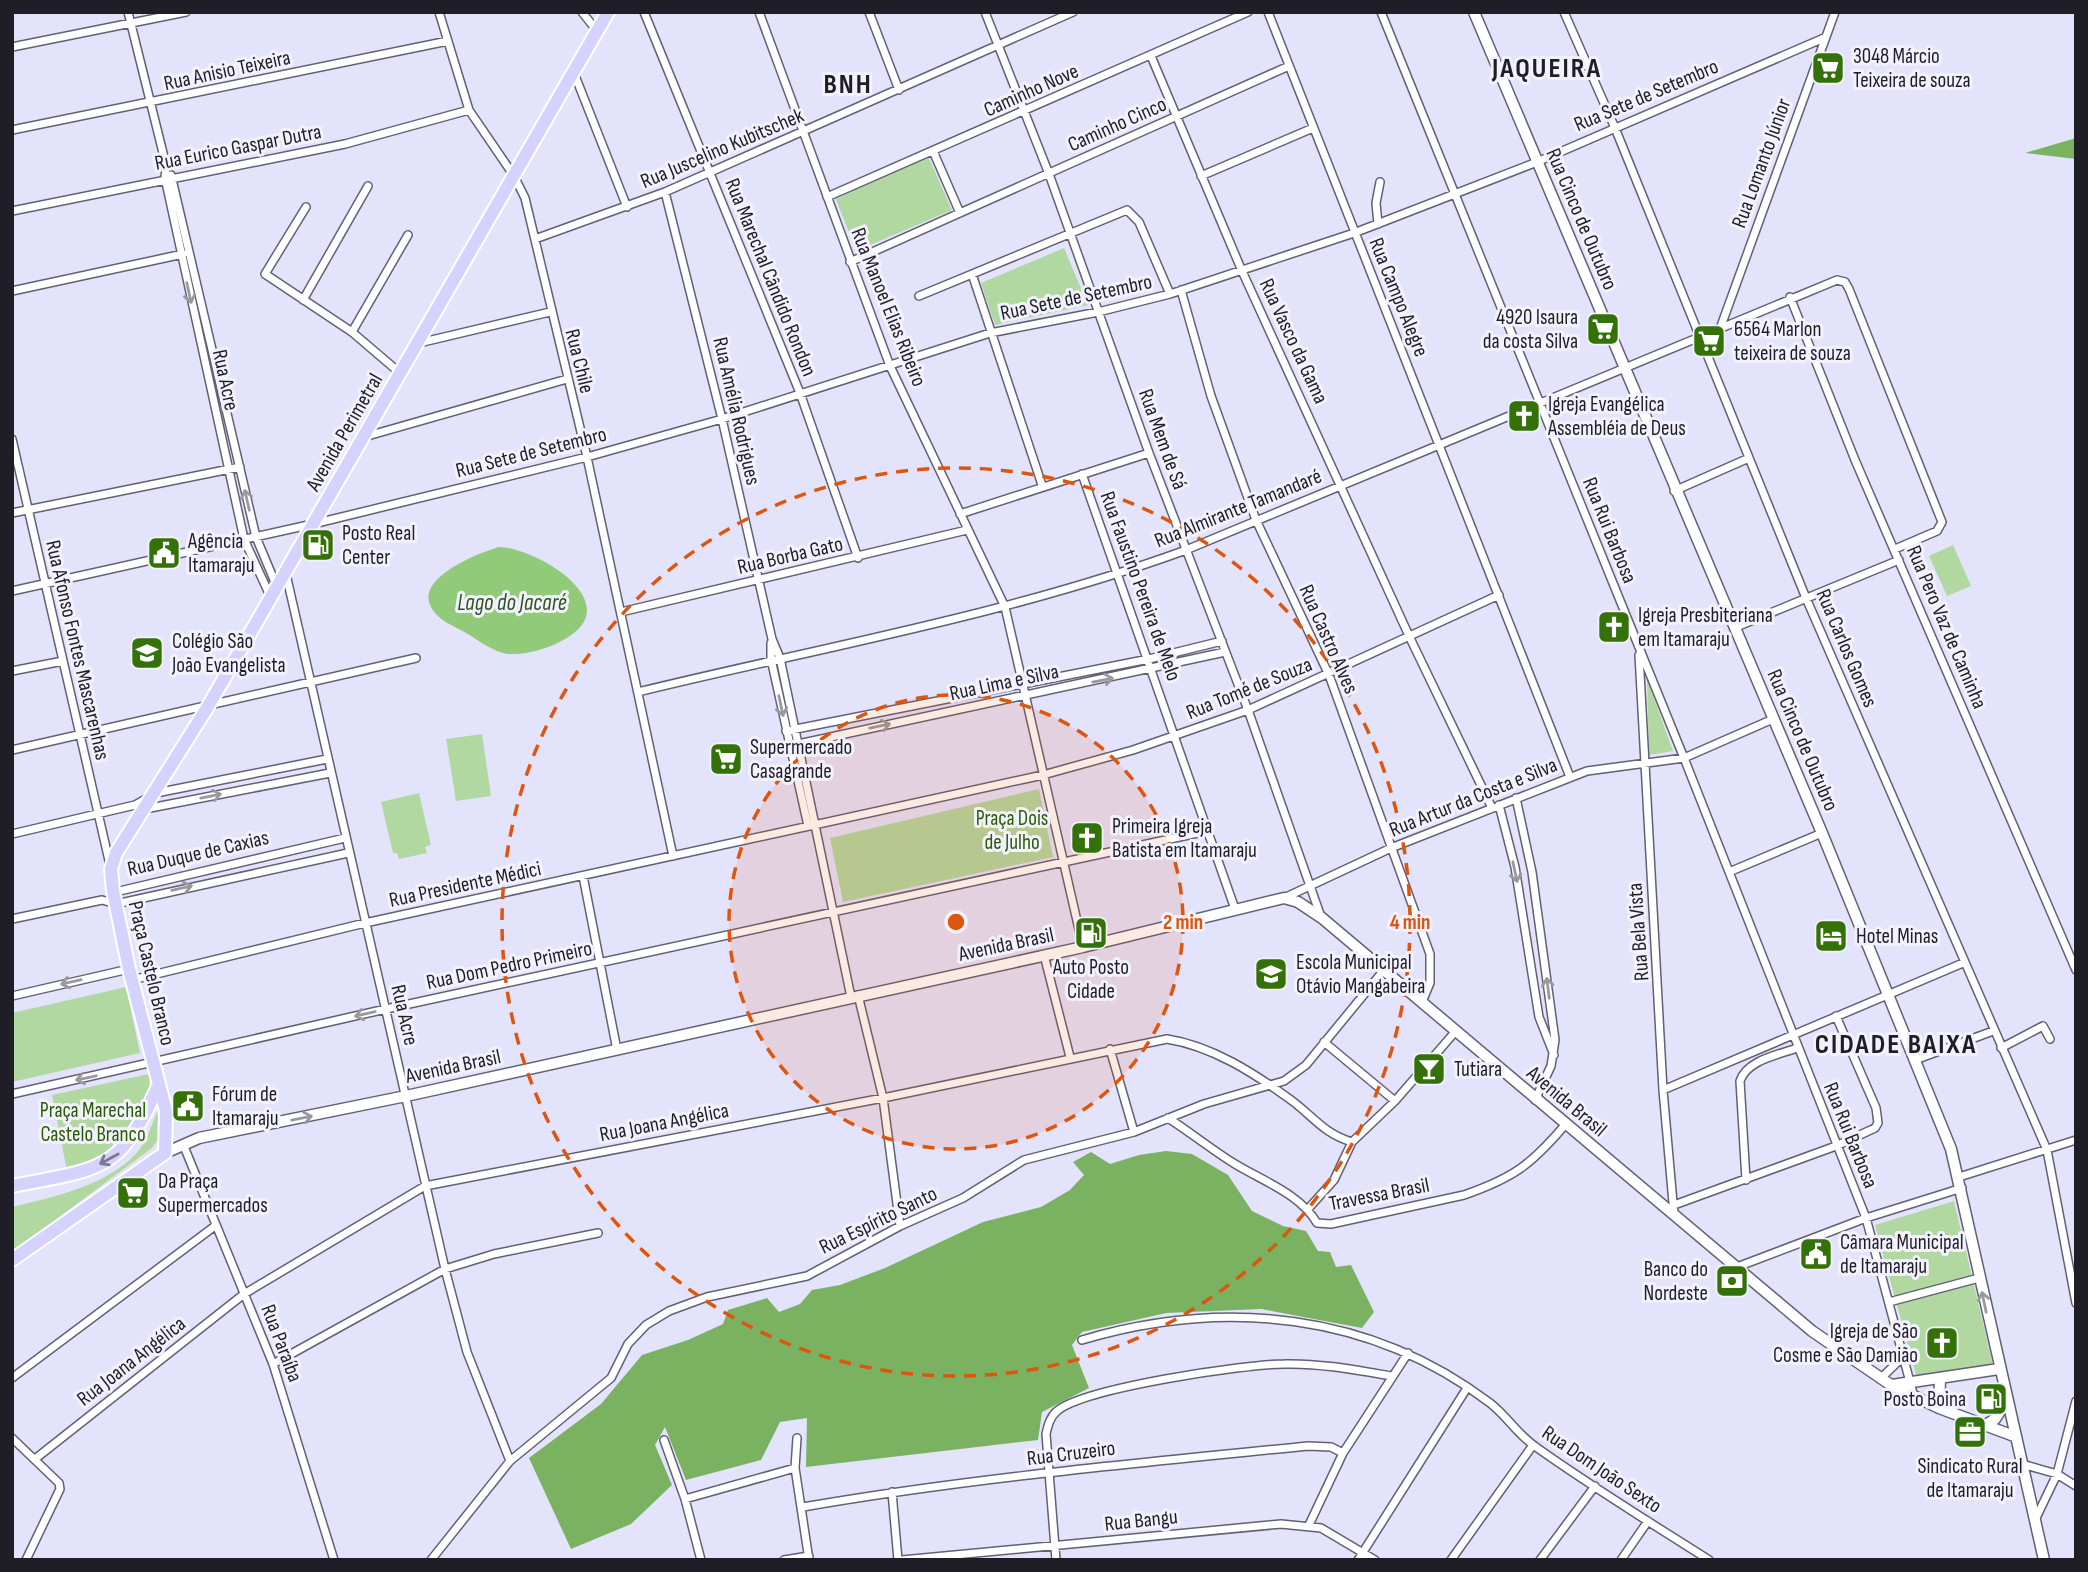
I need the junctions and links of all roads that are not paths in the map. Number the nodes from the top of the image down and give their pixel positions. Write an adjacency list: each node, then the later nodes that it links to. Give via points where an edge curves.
1 (128, 12): 18 (street, Rua Acre)
2 (186, 12): 18 (street)
3 (439, 12): 21 (street, Rua Chile)
4 (582, 12): 19 (street)
5 (608, 12): 19 (main road, Avenida Perimetral)
6 (644, 12): 38 (street, Rua Marechal Cândido Rondon)
7 (759, 12): 35 (street, Rua Manoel Elias Ribeiro)
8 (869, 12): 27 (street)
9 (985, 12): 23 (street, Rua Mem de Sá)
10 (1073, 12): 17 (street, Rua Juscelino Kubitschek)
11 (1248, 12): 24 (street, Caminho Nove)
12 (1268, 12): 25 (street, Rua Campo Alegre)
13 (1381, 12): 46 (street, Rua Rui Barbosa)
14 (1474, 12): 37 (street, Rua Cinco de Outubro)
15 (1563, 12): 33 (street, Rua Carlos Gomes)
16 (1835, 12): 20 (street, Rua Lomanto Júnior)
17 (1060, 15): 23 (street, Rua Juscelino Kubitschek)
18 (131, 23): 22 (street); 28 (street, Rua Acre)
19 (597, 32): 26 (main road, Avenida Perimetral)
20 (1824, 38): 33 (street, Rua Sete de Setembro); 70 (street, Rua Lomanto Júnior)
21 (448, 41): 28 (street, Rua Anisio Teixeira); 29 (street, Rua Chile)
22 (12, 47)
23 (998, 47): 27 (street, Rua Juscelino Kubitschek); 30 (street, Rua Mem de Sá)
24 (1151, 56): 30 (street, Caminho Nove); 31 (street, Rua Vasco da Gama)
25 (1289, 66): 31 (street, Caminho Cinco); 32 (street, Rua Campo Alegre)
26 (574, 73): 40 (main road, Avenida Perimetral); 49 (street)
27 (899, 90): 35 (street, Rua Juscelino Kubitschek)
28 (150, 104): 34 (street, Rua Anisio Teixeira); 42 (street, Rua Acre)
29 (469, 110): 40 (street, Rua Chile); 42 (street, Rua Eurico Gaspar Dutra, via 345,144)
30 (1024, 113): 36 (street, Caminho Nove); 39 (street, Rua Mem de Sá)
31 (1175, 117): 39 (street, Caminho Cinco); 41 (street, Rua Vasco da Gama)
32 (1313, 128): 41 (street); 54 (street, Rua Campo Alegre)
33 (1615, 128): 37 (street, Rua Sete de Setembro); 73 (street, Rua Carlos Gomes)
34 (12, 130)
35 (805, 133): 38 (street, Rua Juscelino Kubitschek); 47 (street, Rua Manoel Elias Ribeiro)
36 (933, 151): 47 (street, Caminho Nove); 51 (street)
37 (1537, 162): 46 (street, Rua Sete de Setembro); 76 (street, Rua Cinco de Outubro)
38 (710, 171): 45 (street, Rua Juscelino Kubitschek); 79 (street, Rua Marechal Cândido Rondon)
39 (1049, 174): 51 (street, Caminho Cinco); 53 (street, Rua Mem de Sá)
40 (514, 176): 56 (street, Rua Chile); 74 (main road, Avenida Perimetral)
41 (1201, 176): 60 (street, Rua Vasco da Gama)
42 (169, 177): 50 (street, Rua Eurico Gaspar Dutra); 57 (street, Rua Acre); 58 (street, Rua Acre)
43 (1380, 182): 52 (street)
44 (368, 186): 67 (street)
45 (665, 192): 49 (street, Rua Juscelino Kubitschek); 81 (street, Rua Amélia Rodrigues)
46 (1455, 193): 52 (street, Rua Sete de Setembro); 80 (street, Rua Rui Barbosa)
47 (827, 197): 59 (street, Rua Manoel Elias Ribeiro)
48 (306, 207): 67 (street, via 265,274)
49 (626, 207): 56 (street, Rua Juscelino Kubitschek)
50 (12, 211)
51 (960, 213): 59 (street, Caminho Cinco)
52 (1378, 224): 54 (street, Rua Sete de Setembro)
53 (1071, 233): 61 (street); 64 (street, via 1127,210 1139,222); 69 (street, Rua Mem de Sá)
54 (1354, 233): 60 (street, Rua Sete de Setembro); 84 (street, Rua Campo Alegre)
55 (408, 235): 71 (street)
56 (535, 239): 68 (street, Rua Chile)
57 (190, 252): 58 (street); 88 (street, Rua Acre)
58 (181, 255): 63 (street); 89 (street, Rua Acre, one-way to 89)
59 (850, 262): 75 (street, Rua Manoel Elias Ribeiro)
60 (1242, 271): 62 (street, Rua Sete de Setembro); 92 (street, Rua Vasco da Gama)
61 (972, 274): 65 (street); 72 (street)
62 (1181, 290): 64 (street, Rua Sete de Setembro); 97 (street, Rua Castro Alves, via 1211,397)
63 (12, 291)
64 (1170, 294): 69 (street, Rua Sete de Setembro)
65 (919, 296)
66 (1790, 297): 70 (street, Rua Almirante Tamandaré); 102 (street, Rua Pero Vaz de Caminha); 102 (street, Rua Almirante Tamandaré, via 1826,282 1845,282 1849,289 1942,522 1937,531)
67 (303, 300): 71 (street)
68 (550, 312): 74 (street); 78 (street, Rua Chile)
69 (1098, 313): 72 (street, Rua Sete de Setembro); 85 (street, Rua Mem de Sá)
70 (1721, 326): 73 (street, Rua Almirante Tamandaré)
71 (352, 332): 77 (street)
72 (990, 333): 75 (street, Rua Sete de Setembro); 91 (street)
73 (1699, 335): 76 (street, Rua Almirante Tamandaré); 87 (street, Rua Carlos Gomes)
74 (419, 343): 77 (main road, Avenida Perimetral)
75 (890, 366): 79 (street, Rua Sete de Setembro); 96 (street, Rua Manoel Elias Ribeiro)
76 (1624, 367): 80 (street, Rua Almirante Tamandaré); 93 (street, Rua Cinco de Outubro)
77 (400, 373): 82 (main road, Avenida Perimetral)
78 (567, 379): 82 (street); 86 (street, Rua Chile)
79 (800, 393): 81 (street, Rua Sete de Setembro); 104 (street, Rua Marechal Cândido Rondon)
80 (1539, 401): 84 (street, Rua Almirante Tamandaré); 120 (street, Rua Rui Barbosa)
81 (722, 419): 86 (street, Rua Sete de Setembro); 108 (street, Rua Amélia Rodrigues)
82 (363, 437): 98 (main road, Avenida Perimetral)
83 (12, 439): 94 (street, Rua Afonso Fontes Mascarenhas)
84 (1439, 442): 92 (street, Rua Almirante Tamandaré); 112 (street, Rua Campo Alegre)
85 (1149, 453): 90 (street); 103 (street, Rua Mem de Sá)
86 (587, 457): 98 (street, Rua Sete de Setembro); 115 (street, Rua Chile)
87 (1749, 458): 93 (street); 113 (street, Rua Carlos Gomes)
88 (240, 467): 89 (street); 100 (street, Rua Acre, one-way to 88)
89 (227, 470): 94 (street); 101 (street, Rua Acre)
90 (1082, 474): 91 (street); 107 (street, Rua Faustino Pereira de Melo)
91 (1042, 485): 96 (street)
92 (1340, 485): 97 (street, Rua Almirante Tamandaré); 117 (street, Rua Vasco da Gama)
93 (1674, 491): 116 (street, Rua Cinco de Outubro)
94 (29, 510): 95 (street); 109 (street, Rua Afonso Fontes Mascarenhas)
95 (12, 513)
96 (960, 514): 99 (street, Rua Manoel Elias Ribeiro)
97 (1256, 520): 103 (street, Rua Almirante Tamandaré); 129 (street, Rua Castro Alves)
98 (313, 524): 100 (street, Rua Sete de Setembro); 106 (main road, Avenida Perimetral)
99 (967, 530): 104 (street, Rua Borba Gato); 114 (street, Rua Manoel Elias Ribeiro)
100 (256, 537): 101 (street, Rua Sete de Setembro); 111 (street, Rua Acre)
101 (244, 539): 109 (street, Rua Sete de Setembro); 111 (street, Rua Acre)
102 (1895, 548): 105 (street, Rua Pero Vaz de Caminha)
103 (1186, 550): 107 (street, Rua Almirante Tamandaré); 119 (street, Rua Mem de Sá)
104 (858, 558): 108 (street, Rua Borba Gato)
105 (1899, 560): 113 (street); 185 (street, Rua Pero Vaz de Caminha)
106 (286, 572): 111 (main road, Avenida Perimetral); 130 (street, Rua Acre)
107 (1119, 574): 114 (street, Rua Almirante Tamandaré); 125 (street, Rua Faustino Pereira de Melo)
108 (757, 581): 115 (street, Rua Borba Gato); 118 (street, Rua Amélia Rodrigues)
109 (46, 584): 110 (street, Rua Sete de Setembro); 126 (street, Rua Afonso Fontes Mascarenhas)
110 (12, 591)
111 (274, 592): 134 (main road, Avenida Perimetral)
112 (1499, 595): 117 (street, Rua Tomé de Souza); 149 (street, Rua Campo Alegre)
113 (1806, 598): 116 (street); 182 (street, Rua Carlos Gomes)
114 (1005, 607): 123 (street, Rua Almirante Tamandaré); 131 (street, Rua Manoel Elias Ribeiro)
115 (621, 612): 132 (street, Rua Chile)
116 (1734, 628): 136 (street, Rua Cinco de Outubro)
117 (1410, 638): 129 (street, Rua Tomé de Souza); 153 (street, Rua Vasco da Gama)
118 (772, 639): 123 (street, Rua Amélia Rodrigues); 124 (street, Rua Amélia Rodrigues)
119 (1222, 641): 121 (street, Rua Mem de Sá); 125 (street, Rua Lima e Silva)
120 (1639, 648): 144 (street, Rua Rui Barbosa); 146 (street, Rua Bela Vista)
121 (1226, 652): 127 (street, Rua Lima e Silva); 135 (street, Rua Mem de Sá)
122 (416, 658): 130 (street)
123 (780, 658): 124 (street, Rua Almirante Tamandaré); 137 (street, Rua Amélia Rodrigues)
124 (771, 659): 132 (street, Rua Almirante Tamandaré); 138 (street, Rua Amélia Rodrigues, one-way to 138)
125 (1149, 659): 127 (street, Rua Faustino Pereira de Melo); 131 (street, Rua Lima e Silva)
126 (63, 661): 128 (street); 139 (street, Rua Afonso Fontes Mascarenhas)
127 (1153, 670): 133 (street, Rua Lima e Silva, one-way to 127); 140 (street, Rua Faustino Pereira de Melo)
128 (12, 671)
129 (1329, 675): 135 (street, Rua Tomé de Souza); 162 (street, Rua Castro Alves)
130 (310, 684): 134 (street); 145 (street, Rua Acre)
131 (1023, 684): 133 (street, Rua Manoel Elias Ribeiro); 137 (street, Rua Lima e Silva)
132 (638, 692): 164 (street, Rua Chile)
133 (1026, 695): 141 (street, Rua Lima e Silva, one-way to 133); 148 (street, Rua Manoel Elias Ribeiro)
134 (207, 708): 139 (street); 150 (main road, Avenida Perimetral)
135 (1248, 710): 140 (street, Rua Tomé de Souza); 171 (street, Rua Mem de Sá)
136 (1773, 719): 144 (street, Rua Artur da Costa e Silva); 158 (street, Rua Cinco de Outubro)
137 (796, 729): 138 (street, Rua Lima e Silva); 141 (street, Rua Amélia Rodrigues)
138 (786, 731): 142 (street, Rua Amélia Rodrigues)
139 (80, 736): 143 (street); 154 (street, Rua Afonso Fontes Mascarenhas)
140 (1175, 736): 148 (street, Rua Tomé de Souza); 157 (street, Rua Faustino Pereira de Melo)
141 (799, 744): 142 (street, Rua Lima e Silva); 155 (street, Rua Amélia Rodrigues)
142 (789, 746): 156 (street, Rua Amélia Rodrigues)
143 (12, 750)
144 (1684, 758): 146 (street, Rua Artur da Costa e Silva); 168 (street, Rua Rui Barbosa)
145 (327, 759): 147 (street, Rua Acre); 150 (street)
146 (1643, 763): 149 (street, Rua Artur da Costa e Silva, via 1608,766); 208 (street, Rua Bela Vista)
147 (330, 773): 152 (street, one-way to 147); 161 (street, Rua Acre)
148 (1043, 775): 155 (street); 165 (street)
149 (1570, 777): 151 (street, Rua Artur da Costa e Silva)
150 (156, 793): 152 (main road, Avenida Perimetral)
151 (1516, 799): 153 (street, Rua Artur da Costa e Silva); 202 (street, one-way to 151, via 1532,872)
152 (139, 807): 154 (street); 167 (main road, Avenida Perimetral)
153 (1496, 807): 162 (street, Rua Artur da Costa e Silva); 202 (street, Rua Vasco da Gama, one-way to 202, via 1519,890 1539,1017)
154 (96, 816): 159 (street); 167 (street, Rua Afonso Fontes Mascarenhas)
155 (816, 823): 156 (street); 160 (street, Rua Amélia Rodrigues)
156 (807, 825): 160 (street, Rua Amélia Rodrigues); 164 (street, Rua Presidente Médici)
157 (1207, 831): 165 (street); 175 (street, Rua Faustino Pereira de Melo)
158 (1822, 832): 168 (street); 187 (street, Rua Cinco de Outubro)
159 (12, 834)
160 (815, 834): 176 (street)
161 (345, 838): 163 (street, Rua Acre); 166 (street, Rua Duque de Caxias)
162 (1391, 848): 171 (street, Rua Artur da Costa e Silva); 190 (street, Rua Castro Alves, via 1430,954 1430,982)
163 (348, 853): 170 (street, Rua Duque de Caxias); 179 (street, Rua Acre)
164 (673, 856): 169 (street, Rua Presidente Médici)
165 (1063, 861): 176 (street); 180 (street)
166 (229, 864): 170 (street); 172 (street, Rua Duque de Caxias)
167 (111, 869): 172 (main road, Praça Castelo Branco)
168 (1728, 872): 195 (street, Rua Rui Barbosa)
169 (583, 876): 179 (street, Rua Presidente Médici); 183 (street)
170 (231, 877): 172 (street, Rua Duque de Caxias, one-way to 170)
171 (1310, 886): 173 (street, Rua Artur da Costa e Silva); 177 (street, Rua Mem de Sá)
172 (115, 897): 174 (street, Rua Duque de Caxias); 174 (street, Rua Duque de Caxias); 186 (main road, Praça Castelo Branco)
173 (1284, 898): 175 (street, Avenida Brasil); 177 (street, Avenida Brasil)
174 (103, 900): 178 (street)
175 (1235, 909): 180 (street, Avenida Brasil)
176 (832, 911): 183 (street, Rua Dom Pedro Primeiro); 189 (street)
177 (1322, 918): 184 (street, Avenida Brasil)
178 (12, 919)
179 (365, 923): 186 (street, Rua Presidente Médici); 191 (street, Rua Acre)
180 (1083, 947): 181 (street, Avenida Brasil)
181 (1044, 956): 189 (street, Avenida Brasil); 203 (street)
182 (1963, 963): 187 (street); 193 (street, Rua Carlos Gomes)
183 (600, 964): 191 (street, Rua Dom Pedro Primeiro); 201 (street)
184 (1384, 970): 190 (street, Avenida Brasil); 197 (street, Rua Espírito Santo)
185 (2076, 970)
186 (131, 974): 188 (street, one-way to 188); 205 (main road, Praça Castelo Branco)
187 (1889, 993): 192 (street); 204 (street, Rua Cinco de Outubro)
188 (12, 996)
189 (855, 996): 201 (street, Avenida Brasil); 211 (street)
190 (1422, 1002): 194 (street, Avenida Brasil)
191 (386, 1009): 205 (street, Rua Dom Pedro Primeiro, one-way to 205); 210 (street, Rua Acre)
192 (1836, 1016): 195 (street); 220 (street, via 1878,1117 1874,1128)
193 (1993, 1031): 199 (street, Rua Carlos Gomes); 204 (street)
194 (1455, 1032): 212 (street, Avenida Brasil); 213 (street)
195 (1792, 1035): 198 (street, Rua Rui Barbosa); 208 (street)
196 (2049, 1038): 199 (street, via 2043,1027)
197 (1324, 1042): 207 (street, Rua Espírito Santo, via 1294,1075); 213 (street)
198 (1797, 1048): 220 (street, Rua Rui Barbosa); 224 (street, via 1754,1064 1742,1074)
199 (2001, 1048): 221 (street, Rua Carlos Gomes)
200 (1110, 1049): 203 (street, Rua Joana Angélica); 207 (street, Rua Joana Angélica, via 1167,1039 1186,1042 1228,1060); 216 (street)
201 (617, 1050): 210 (street, Avenida Brasil)
202 (1554, 1056): 212 (street)
203 (1070, 1057): 211 (street, Rua Joana Angélica)
204 (1915, 1060): 223 (street, Rua Cinco de Outubro)
205 (153, 1062): 206 (main road, Praça Castelo Branco); 209 (street, one-way to 209)
206 (159, 1084): 222 (main road, Praça Castelo Branco, via 168,1122); 225 (main road, one-way to 225, via 142,1122 117,1155 75,1173)
207 (1271, 1087): 214 (street, Rua Espírito Santo); 218 (street, Rua Joana Angélica, via 1332,1136)
208 (1663, 1090): 229 (street, Rua Bela Vista)
209 (12, 1094)
210 (406, 1096): 219 (street, Avenida Brasil, one-way to 210); 226 (street, Rua Acre)
211 (883, 1098): 226 (street, Rua Joana Angélica); 232 (street)
212 (1535, 1100): 215 (street, Avenida Brasil)
213 (1395, 1101): 218 (street)
214 (1167, 1118): 216 (street, Rua Espírito Santo); 228 (street, Travessa Brasil)
215 (1565, 1125): 228 (street, Travessa Brasil, via 1536,1159 1518,1172 1464,1195 1331,1224 1317,1223); 229 (street, Avenida Brasil)
216 (1134, 1132): 232 (street, Rua Espírito Santo, via 1024,1160 963,1198)
217 (2076, 1140): 221 (street)
218 (1352, 1142): 228 (street, via 1334,1180)
219 (183, 1144): 222 (street, Avenida Brasil); 231 (street, Rua Paraíba)
220 (1836, 1146): 224 (street); 230 (street, Rua Rui Barbosa)
221 (2047, 1150): 223 (street); 240 (street, Rua Carlos Gomes)
222 (165, 1153): 234 (main road)
223 (1959, 1177): 227 (street, Rua Cinco de Outubro)
224 (1746, 1180): 229 (street)
225 (12, 1186)
226 (425, 1186): 236 (street, Rua Acre); 238 (street, Rua Joana Angélica)
227 (1962, 1188): 230 (street); 237 (street, Rua Cinco de Outubro)
228 (1308, 1209)
229 (1674, 1210): 235 (street, Avenida Brasil)
230 (1866, 1218): 235 (street); 239 (street, Rua Rui Barbosa)
231 (215, 1226): 238 (street, Rua Paraíba); 247 (street)
232 (900, 1226): 265 (street, Rua Espírito Santo, via 807,1276 707,1297 658,1318 636,1333 601,1387)
233 (598, 1233): 236 (street)
234 (12, 1260)
235 (1737, 1267): 248 (street, Avenida Brasil, via 1812,1331)
236 (445, 1269): 244 (street); 265 (street, Rua Acre, via 467,1352)
237 (1979, 1278): 239 (street); 245 (street, Rua Cinco de Outubro, one-way to 237)
238 (244, 1294): 244 (street, Rua Paraíba); 264 (street, Rua Joana Angélica)
239 (1889, 1302): 243 (street, Rua Rui Barbosa)
240 (2076, 1303)
241 (1082, 1340): 242 (street, Rua Dom João Sexto, via 1181,1319 1258,1316 1343,1331)
242 (1408, 1353): 246 (street); 252 (street, Rua Dom João Sexto)
243 (1904, 1356): 248 (street); 250 (street, Rua Rui Barbosa)
244 (273, 1364): 283 (street, Rua Paraíba)
245 (1999, 1369): 249 (street); 254 (street, Rua Cinco de Outubro)
246 (1391, 1376): 263 (street); 268 (street, via 1308,1365 1260,1365 1138,1384 1065,1405 1049,1422)
247 (12, 1378)
248 (1880, 1378): 251 (street, Avenida Brasil)
249 (1940, 1379): 250 (street); 256 (street)
250 (1911, 1383): 251 (street); 253 (street, Rua Rui Barbosa)
251 (1891, 1385): 253 (street, Avenida Brasil)
252 (1467, 1388): 262 (street, Rua Dom João Sexto, via 1492,1404); 279 (street)
253 (1914, 1397): 256 (street, Avenida Brasil)
254 (2006, 1401): 257 (street, via 1995,1419); 258 (street, Rua Cinco de Outubro)
255 (2076, 1401): 269 (street)
256 (1939, 1408): 257 (street, Avenida Brasil)
257 (1986, 1424): 258 (street, Avenida Brasil)
258 (2014, 1436): 266 (street, Rua Cinco de Outubro)
259 (12, 1438): 264 (street)
260 (797, 1438): 267 (street)
261 (664, 1440): 273 (street)
262 (1532, 1445): 270 (street, Rua Dom João Sexto); 291 (street)
263 (1343, 1453): 268 (street, Rua Cruzeiro, via 1331,1447 1308,1446); 277 (street)
264 (34, 1459): 282 (street, via 60,1489)
265 (510, 1461): 284 (street, Rua Espírito Santo)
266 (2022, 1464): 269 (street); 275 (street, Rua Cinco de Outubro)
267 (795, 1468): 273 (street); 274 (street)
268 (1047, 1474): 272 (street, Rua Cruzeiro); 278 (street)
269 (2057, 1474): 271 (street); 275 (street)
270 (1595, 1486): 276 (street, Rua Dom João Sexto); 292 (street)
271 (2076, 1486)
272 (892, 1492): 274 (street, Rua Cruzeiro); 287 (street)
273 (685, 1499): 281 (street)
274 (803, 1507): 280 (street)
275 (2036, 1518): 295 (street, Rua Cinco de Outubro)
276 (1648, 1521): 293 (street); 294 (street, Rua Dom João Sexto)
277 (1309, 1525): 278 (street, Rua Bangu); 279 (street, Rua Bangu)
278 (1055, 1546): 287 (street, Rua Bangu); 288 (street)
279 (1364, 1551): 289 (street); 290 (street, Rua Bangu)
280 (809, 1558): 286 (street)
281 (700, 1559): 285 (street)
282 (26, 1560)
283 (334, 1560)
284 (431, 1560)
285 (691, 1560)
286 (784, 1560)
287 (900, 1560)
288 (1056, 1560)
289 (1359, 1560)
290 (1375, 1560)
291 (1451, 1560)
292 (1540, 1560)
293 (1621, 1560)
294 (1709, 1560)
295 (2044, 1560)

